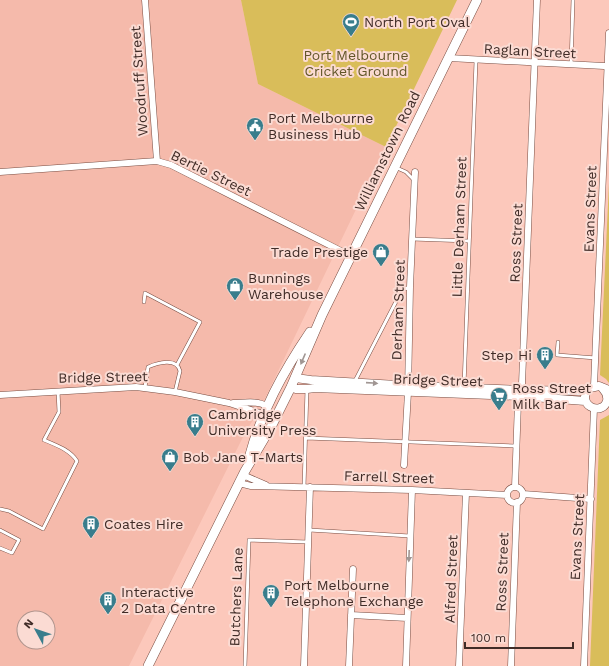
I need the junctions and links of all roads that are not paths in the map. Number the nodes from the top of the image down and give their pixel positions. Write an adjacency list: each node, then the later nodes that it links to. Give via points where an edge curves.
1 (145, 0): 11 (street, Woodruff Street)
2 (477, 0): 6 (main road, Williamstown Road)
3 (537, 0): 8 (street, Ross Street)
4 (573, 0): 9 (lane)
5 (609, 33): 10 (street, Evans Street)
6 (449, 58): 7 (street, Raglan Street); 12 (main road, Williamstown Road)
7 (476, 60): 8 (street, Raglan Street); 17 (lane, Little Derham Street)
8 (535, 63): 9 (street, Raglan Street); 41 (street, Ross Street)
9 (571, 65): 10 (street, Raglan Street)
10 (608, 68): 25 (street, Evans Street)
11 (157, 161): 13 (street, Bertie Street); 18 (street, Bertie Street, via 171,165)
12 (395, 167): 15 (lane, via 406,172); 18 (main road, Williamstown Road)
13 (0, 172)
14 (415, 172): 15 (street, Derham Street)
15 (415, 181): 16 (street, Derham Street)
16 (412, 239): 17 (lane); 19 (street, Derham Street)
17 (469, 241): 38 (lane, Little Derham Street)
18 (351, 256): 23 (main road, Williamstown Road)
19 (410, 287): 29 (lane, via 402,290); 33 (street, Derham Street)
20 (144, 302): 21 (lane, via 145,293)
21 (168, 304): 22 (lane); 26 (lane, via 200,322)
22 (166, 310)
23 (322, 315): 27 (main road, Williamstown Road); 28 (main road, Williamstown Road, one-way to 28)
24 (558, 342): 25 (lane, via 557,355)
25 (596, 358): 30 (street, Evans Street)
26 (177, 365): 31 (lane, via 162,362 148,367); 40 (lane, via 180,370)
27 (282, 377): 28 (main road); 32 (main road); 47 (main road, Williamstown Road)
28 (295, 378): 29 (street, Bridge Street); 32 (main road, Williamstown Road)
29 (355, 382): 33 (street, Bridge Street, one-way to 33); 36 (lane)
30 (594, 386): 35 (street); 39 (street)
31 (145, 387): 37 (street, Bridge Street); 40 (street, Bridge Street)
32 (291, 387): 34 (street, Bridge Street); 48 (main road, Williamstown Road)
33 (408, 388): 36 (street, Bridge Street); 38 (street, Bridge Street); 50 (street, Derham Street)
34 (307, 389): 36 (street, Bridge Street); 49 (lane)
35 (606, 389): 45 (street)
36 (351, 390)
37 (58, 391): 42 (street, Bridge Street); 62 (lane, via 59,412 44,440 64,449 77,461 43,529)
38 (464, 391): 41 (street, Bridge Street)
39 (587, 391): 41 (street, Bridge Street); 43 (street)
40 (175, 392): 44 (street, Bridge Street)
41 (520, 393): 43 (street, Bridge Street); 51 (street, Ross Street)
42 (0, 395)
43 (585, 401): 46 (street)
44 (229, 403): 47 (street, Bridge Street); 47 (street, Bridge Street, via 264,404)
45 (606, 406): 46 (street)
46 (594, 408): 60 (street, Evans Street)
47 (265, 410): 48 (main road); 53 (main road, Williamstown Road)
48 (276, 417): 53 (main road, Williamstown Road)
49 (306, 438): 50 (lane); 54 (lane)
50 (405, 442): 51 (lane); 52 (street, Derham Street)
51 (516, 446): 55 (street, Ross Street)
52 (404, 464)
53 (242, 476): 54 (street, Farrell Street, via 251,486); 71 (main road, Williamstown Road)
54 (307, 487): 56 (street, Farrell Street); 64 (street)
55 (515, 487): 58 (street, via 521,489); 59 (street, via 510,489)
56 (412, 490): 57 (street, Farrell Street); 65 (street)
57 (466, 493): 59 (street, Farrell Street); 76 (street, Alfred Street)
58 (523, 494): 60 (street); 61 (street)
59 (507, 495): 61 (street, via 509,500)
60 (591, 499): 78 (street, Evans Street)
61 (517, 502): 77 (street, Ross Street)
62 (0, 508)
63 (0, 530): 67 (lane, via 19,540 12,553)
64 (309, 530): 65 (lane); 66 (street)
65 (410, 536): 70 (street, one-way to 70)
66 (308, 542): 72 (lane, Butchers Lane, via 249,540); 73 (street)
67 (0, 548)
68 (353, 569): 69 (street)
69 (351, 615): 70 (street); 74 (street)
70 (408, 618): 75 (street)
71 (148, 666)
72 (244, 666)
73 (304, 666)
74 (349, 666)
75 (406, 666)
76 (459, 666)
77 (511, 666)
78 (584, 666)

